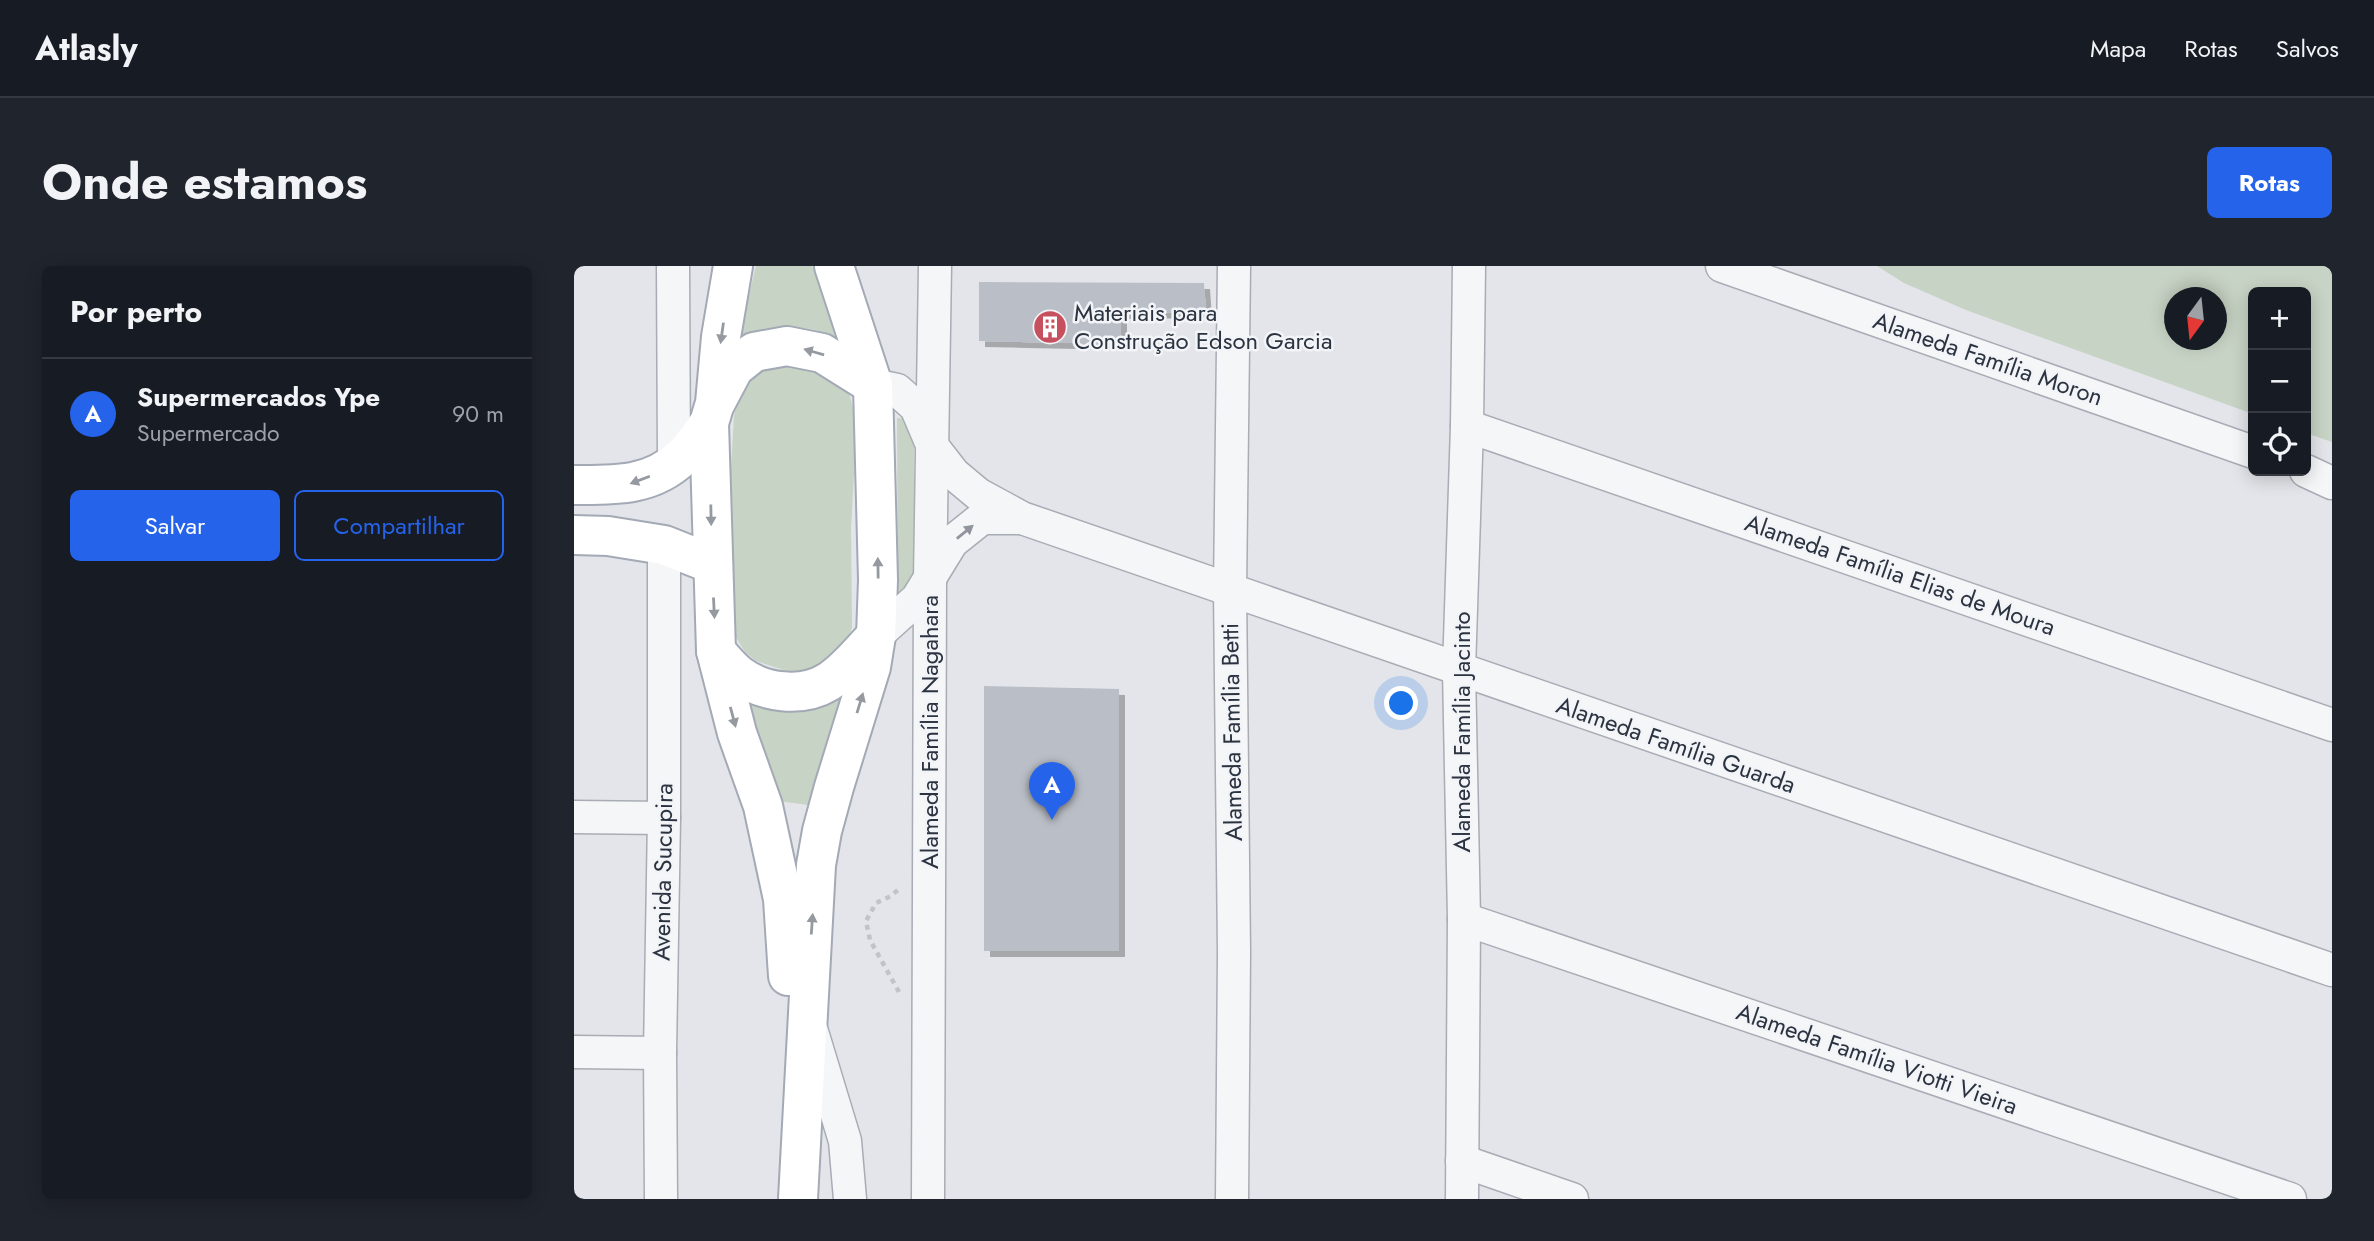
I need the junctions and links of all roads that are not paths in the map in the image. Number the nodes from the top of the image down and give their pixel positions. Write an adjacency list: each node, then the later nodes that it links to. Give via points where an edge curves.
1 (673, 266): 14 (street)
2 (733, 266): 10 (main road, one-way to 10)
3 (834, 266): 9 (main road)
4 (935, 266): 12 (street, Alameda Família Nagahara)
5 (1234, 266): 23 (street, Alameda Família Betti)
6 (1469, 266): 11 (street, Alameda Família Jacinto)
7 (1722, 266): 8 (street, Alameda Família Moron)
8 (1790, 277): 13 (street, Alameda Família Moron)
9 (873, 385): 10 (main road, one-way to 10, via 822,354 787,346 754,352 734,368); 12 (street, via 897,390 916,407); 24 (main road, one-way to 9)
10 (712, 413): 14 (main road); 21 (main road, one-way to 21)
11 (1467, 426): 26 (street, Alameda Família Jacinto); 27 (street, Alameda Família Elias de Moura)
12 (933, 447): 18 (street, Alameda Família Guarda, via 978,495); 22 (street, Alameda Família Nagahara)
13 (2248, 450)
14 (674, 463): 17 (main road, one-way to 17, via 628,485)
15 (2311, 473): 16 (street)
16 (2332, 483)
17 (574, 485)
18 (1022, 518): 22 (street, Alameda Família Guarda, one-way to 18, via 953,542 982,518); 23 (street, Alameda Família Guarda)
19 (574, 536): 20 (main road)
20 (664, 545): 21 (main road); 29 (street, Avenida Sucupira)
21 (712, 564): 25 (main road, one-way to 25)
22 (930, 580): 24 (street, Alameda Família Guarda, via 917,599); 39 (street, Alameda Família Nagahara)
23 (1230, 590): 26 (street, Alameda Família Guarda); 40 (street, Alameda Família Betti)
24 (876, 636): 25 (main road, via 827,683 795,692 768,689 740,676); 32 (main road, one-way to 24, via 822,831)
25 (716, 651): 36 (main road, one-way to 36, via 737,733 763,806 783,899)
26 (1459, 670): 30 (street, Alameda Família Jacinto); 31 (street, Alameda Família Guarda)
27 (2332, 725)
28 (574, 817): 29 (street)
29 (664, 818): 34 (street, Avenida Sucupira)
30 (1464, 919): 35 (street, Alameda Família Jacinto); 43 (street, Alameda Família Viotti Vieira)
31 (2332, 970)
32 (807, 1014): 36 (main road); 38 (street, via 845,1141)
33 (574, 1052): 34 (street)
34 (660, 1053): 37 (street, Avenida Sucupira)
35 (1462, 1161): 41 (street, Alameda Família Jacinto); 42 (street)
36 (798, 1181)
37 (661, 1199)
38 (850, 1199)
39 (929, 1199)
40 (1232, 1199)
41 (1462, 1199)
42 (1572, 1199)
43 (2290, 1199)

